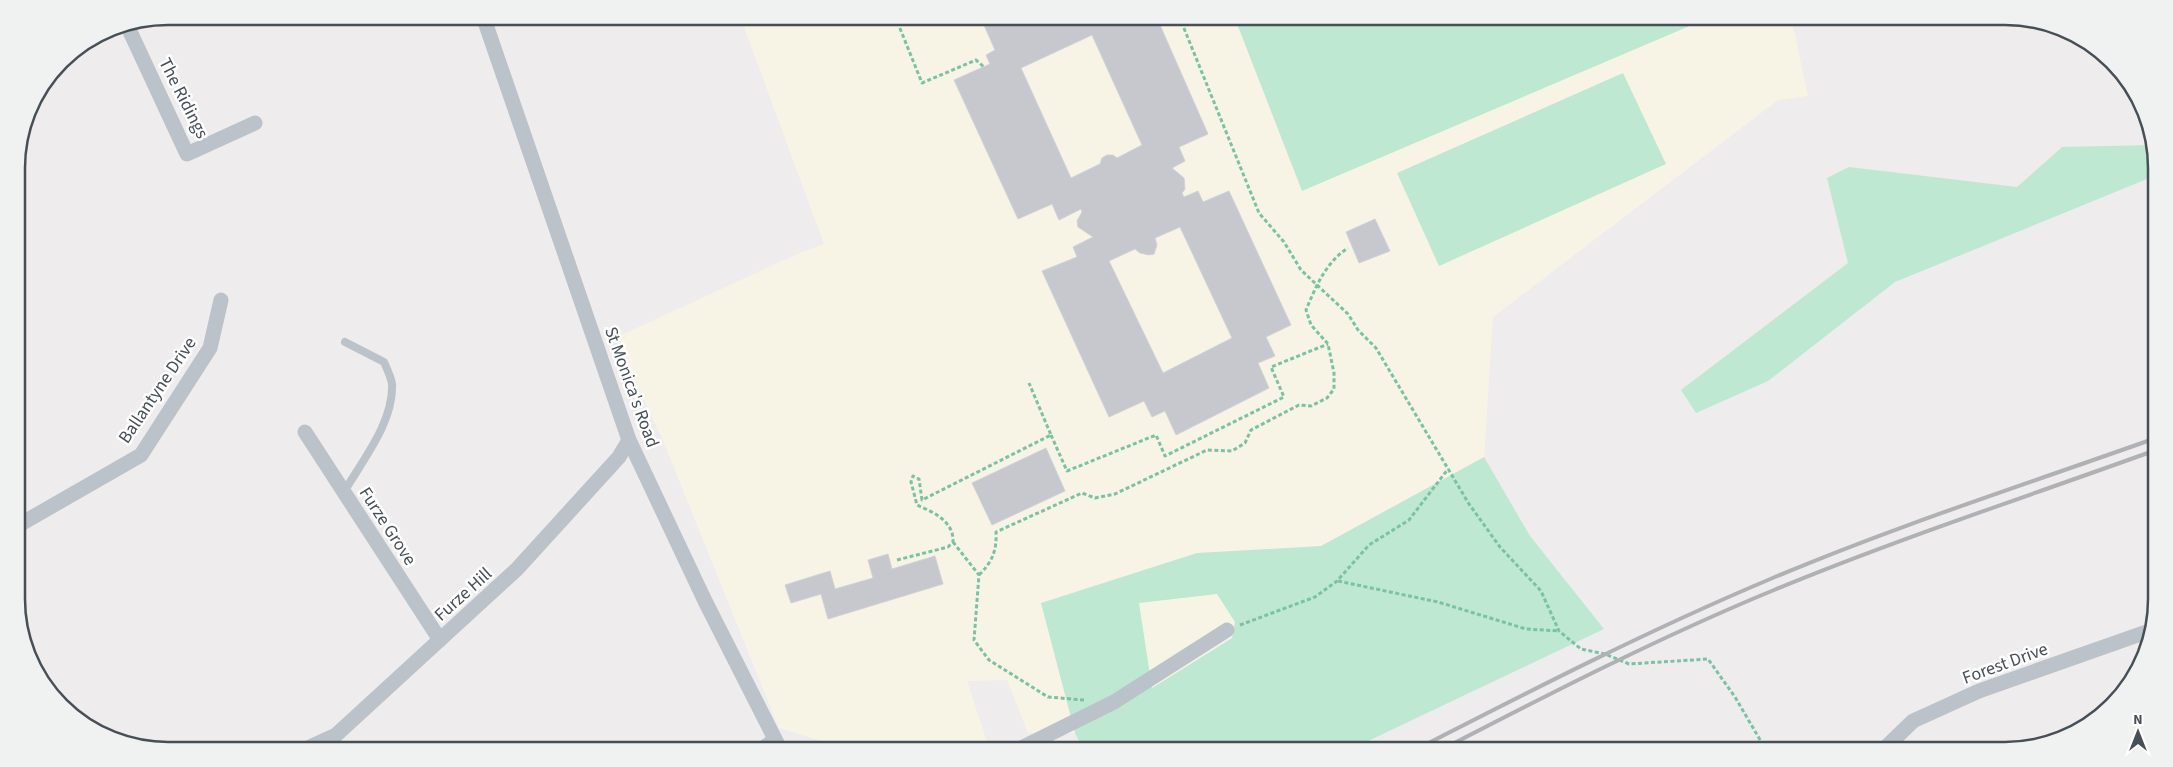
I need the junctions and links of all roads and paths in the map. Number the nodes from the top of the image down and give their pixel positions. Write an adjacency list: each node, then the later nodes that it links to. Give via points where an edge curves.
1 (487, 25): 15 (street, St Monica's Road)
2 (898, 25): 5 (path, via 922,83 976,60)
3 (1183, 25): 8 (path, via 1259,213)
4 (130, 31): 6 (street, The Ridings, via 187,154)
5 (984, 67)
6 (255, 123)
7 (1348, 248): 8 (path, via 1329,266)
8 (1316, 286): 11 (path, via 1306,310 1311,325); 16 (path, via 1348,314 1376,348)
9 (221, 300): 18 (street, Ballantyne Drive, via 210,348 141,455)
10 (345, 342): 17 (lane, via 384,362 392,382 391,403 382,426)
11 (1328, 344): 14 (path, via 1271,367 1284,397 1165,456 1156,435 1067,470); 21 (path, via 1334,389 1327,398 1312,406 1299,405 1251,430 1245,442 1232,451 1208,450 1115,494 1095,498 1082,493 996,532 994,556)
12 (1029, 383): 14 (path)
13 (305, 432): 17 (street, Furze Grove)
14 (1051, 436): 19 (path, via 922,500 919,479 913,476 917,505 938,514 954,535)
15 (629, 440): 26 (street, Furze Hill, via 618,457 517,569); 28 (street, St Monica's Road, via 705,601)
16 (1448, 469): 22 (path, via 1409,520 1369,545); 24 (path, via 1500,547 1541,591)
17 (344, 492): 26 (street, Furze Grove)
18 (25, 522)
19 (953, 542): 20 (path, via 948,547); 21 (path)
20 (897, 560)
21 (979, 575): 27 (path, via 974,640 988,660 1048,697)
22 (1337, 581): 23 (path, via 1315,597); 24 (path, via 1438,602 1526,628)
23 (1227, 630): 32 (street, via 1114,702)
24 (1559, 631): 33 (path, via 1581,649 1629,664 1708,659)
25 (2143, 633): 34 (street, Forest Drive, via 1979,691 1913,721)
26 (440, 640): 29 (street, Furze Hill, via 336,735)
27 (1086, 700)
28 (774, 736): 30 (lane); 31 (street, St Monica's Road)
29 (321, 742)
30 (766, 742)
31 (777, 742)
32 (1034, 742)
33 (1761, 742)
34 (1891, 742)

